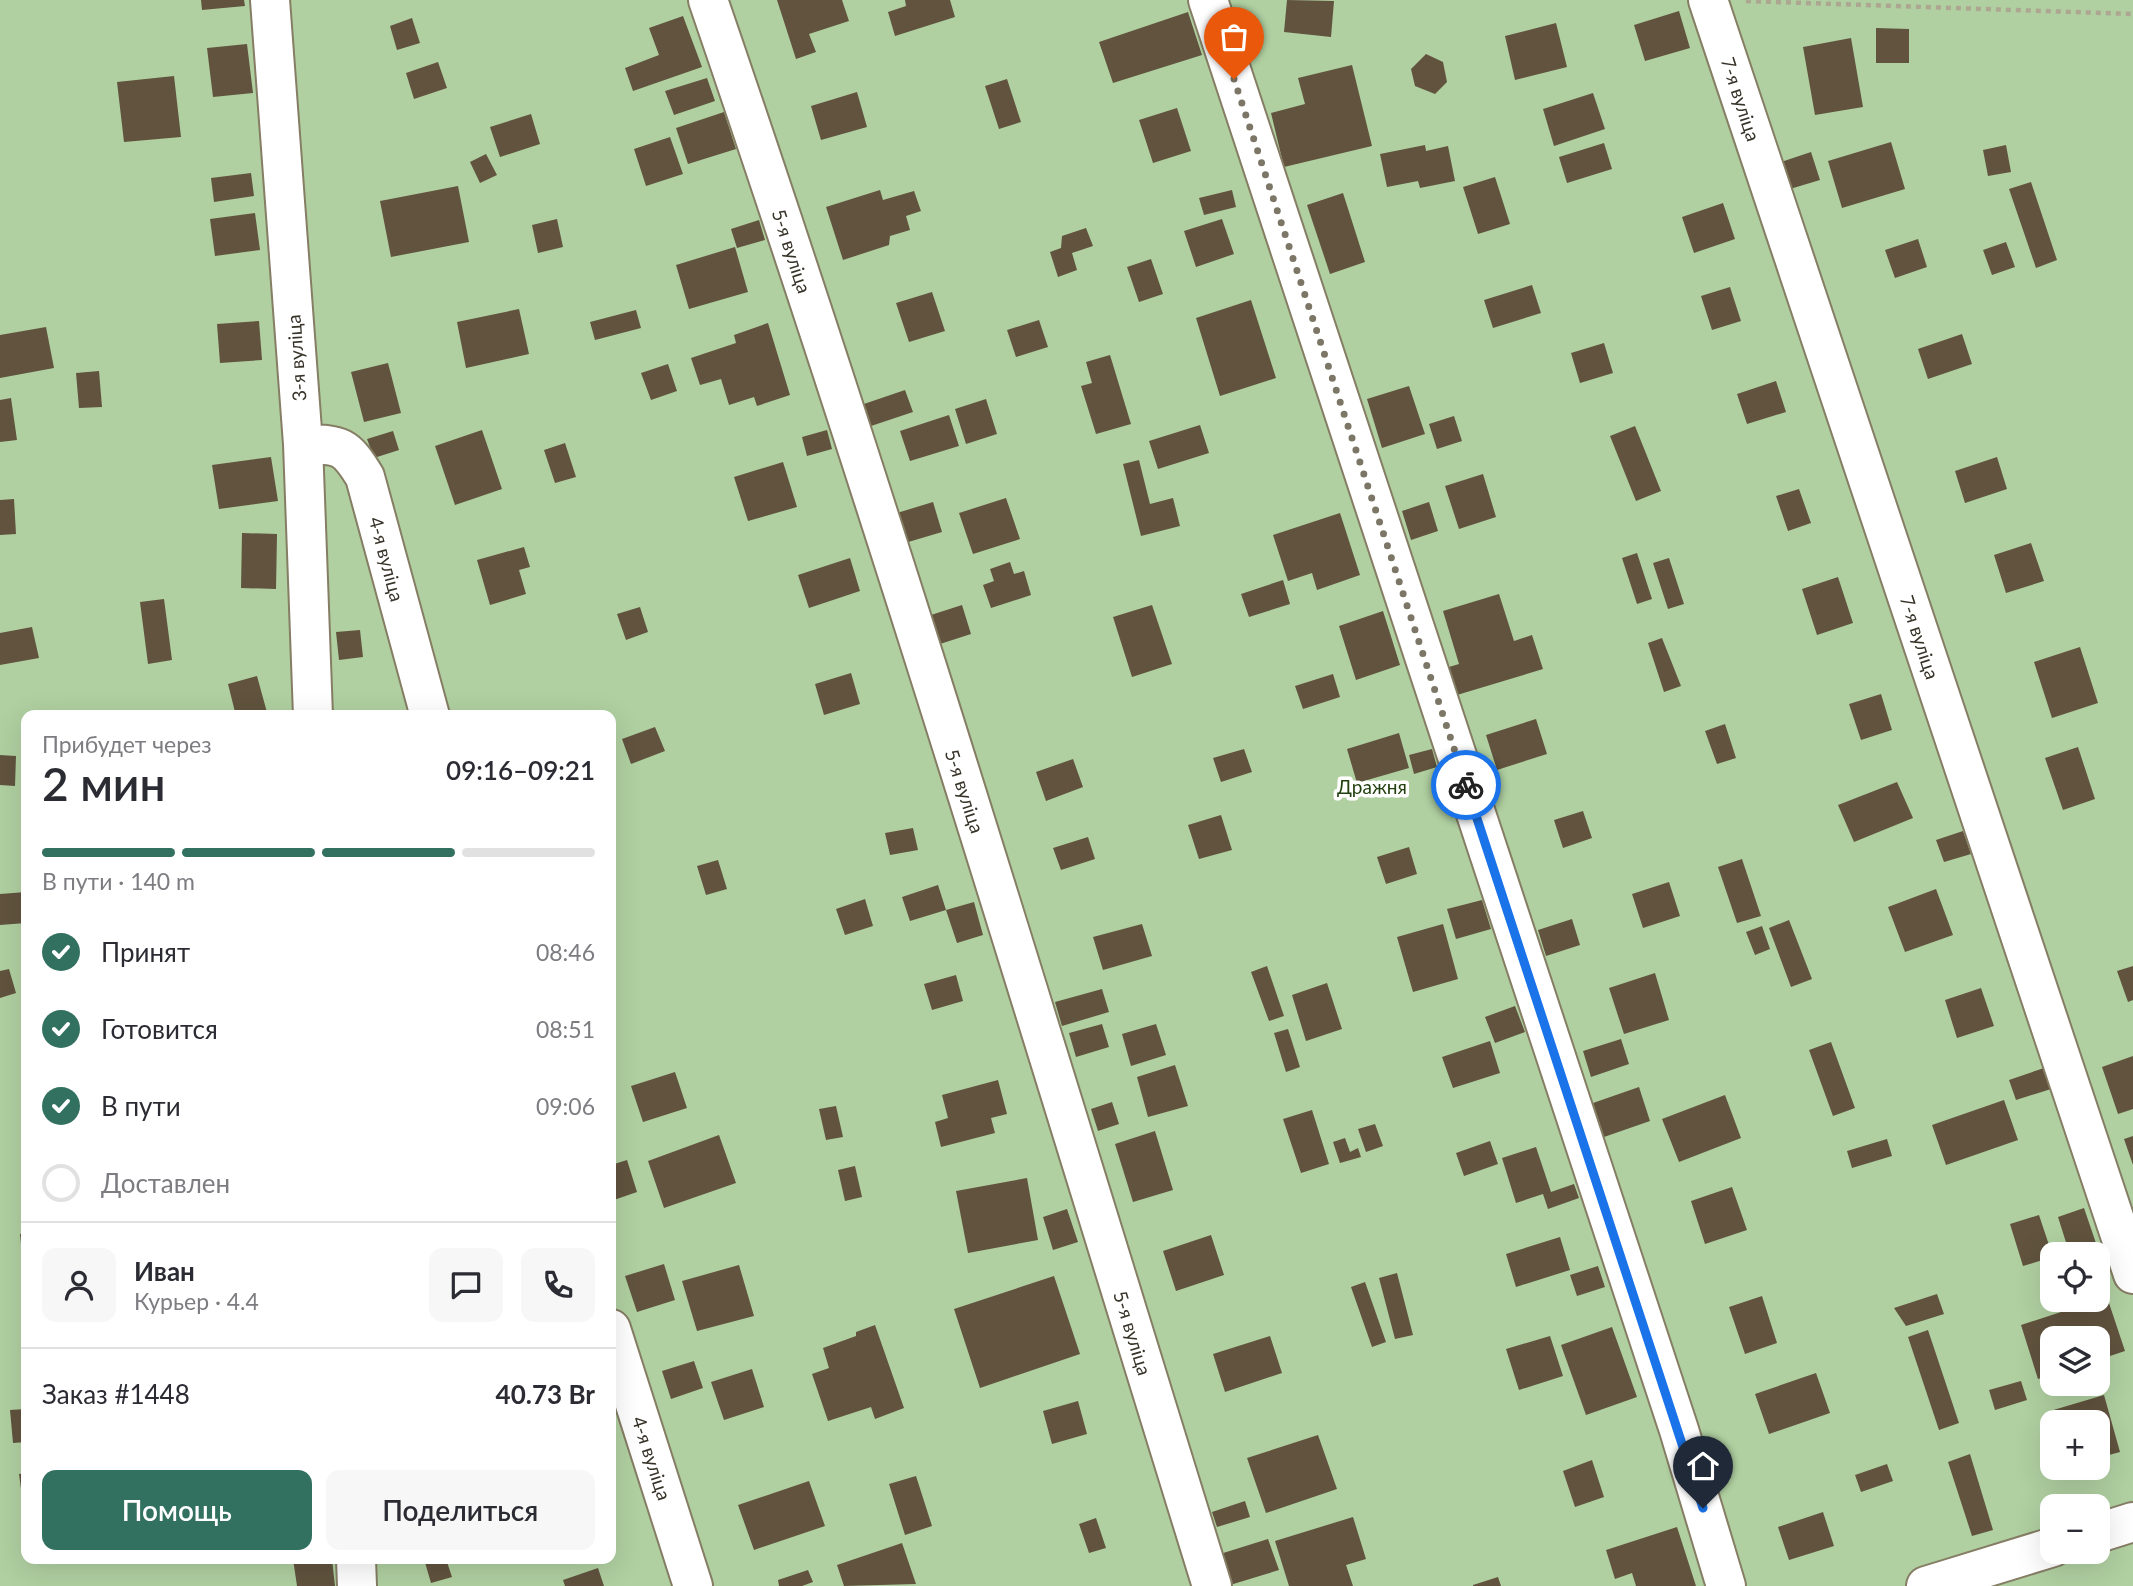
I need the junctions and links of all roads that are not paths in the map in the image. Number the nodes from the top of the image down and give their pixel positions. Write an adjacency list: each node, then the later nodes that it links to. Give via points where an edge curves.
1 (270, 0): 5 (street, 3-я вуліца)
2 (708, 0): 16 (street, 5-я вуліца, via 995,883)
3 (1208, 0): 17 (street, via 1679,1430)
4 (1707, 0): 8 (street, 7-я вуліца)
5 (303, 444): 6 (street, 3-я вуліца); 7 (street, 4-я вуліца, via 338,445 365,477)
6 (313, 710)
7 (428, 710)
8 (2133, 1274)
9 (616, 1345): 15 (street, 4-я вуліца)
10 (2133, 1522): 11 (street)
11 (2110, 1529)
12 (2040, 1551): 18 (street)
13 (356, 1564): 14 (street)
14 (357, 1586)
15 (693, 1586)
16 (1212, 1586)
17 (1726, 1586)
18 (1926, 1586)

